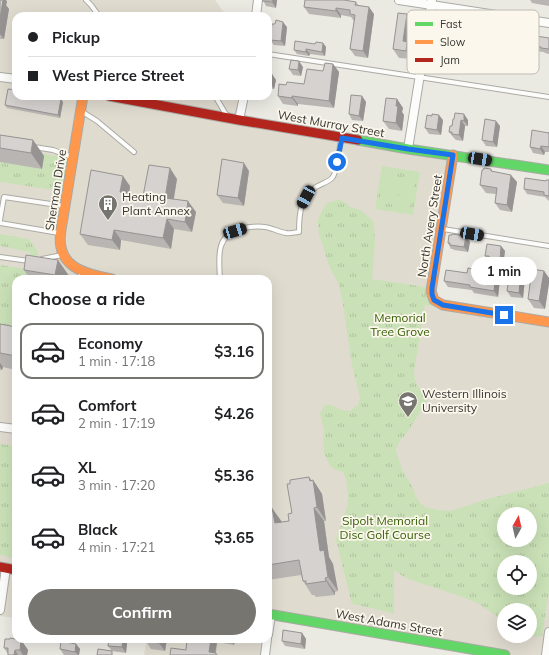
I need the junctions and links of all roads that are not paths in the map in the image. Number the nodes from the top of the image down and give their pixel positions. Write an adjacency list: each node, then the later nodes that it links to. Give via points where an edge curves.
1 (86, 0): 6 (lane)
2 (258, 0): 7 (street)
3 (399, 0): 4 (street)
4 (432, 2): 5 (street)
5 (477, 10)
6 (96, 12)
7 (256, 12)
8 (539, 21): 9 (street)
9 (549, 23)
10 (272, 55): 14 (lane)
11 (420, 74): 14 (street)
12 (0, 76): 13 (street)
13 (12, 76)
14 (420, 77): 15 (lane); 25 (street)
15 (549, 97)
16 (82, 100): 20 (street, Sherman Drive)
17 (131, 100): 21 (street, West Murray Street)
18 (217, 100): 21 (lane)
19 (243, 100): 22 (street)
20 (80, 111): 26 (lane, via 97,121); 28 (street, Sherman Drive)
21 (228, 118): 22 (street, West Murray Street)
22 (238, 120): 23 (street, West Murray Street)
23 (342, 138): 25 (street, West Murray Street); 39 (lane, via 332,177 314,188 301,206 299,232 287,233 266,227 246,227 235,231 225,237 221,248)
24 (30, 146): 28 (lane)
25 (408, 149): 27 (street, West Murray Street)
26 (134, 152)
27 (453, 155): 29 (street, West Murray Street); 32 (street, North Avery Street)
28 (73, 157): 30 (street, Sherman Drive)
29 (549, 170)
30 (64, 206): 31 (lane, via 4,197); 33 (street, Sherman Drive)
31 (0, 222): 33 (lane)
32 (441, 229): 34 (lane); 40 (street, North Avery Street, via 431,291 434,300 443,305)
33 (60, 233): 35 (street, Sherman Drive)
34 (549, 246)
35 (63, 254): 36 (lane, via 35,261); 37 (street)
36 (0, 257)
37 (81, 275): 38 (street)
38 (95, 275)
39 (220, 275)
40 (549, 322)
41 (0, 427): 42 (street)
42 (12, 428)
43 (3, 568): 44 (street)
44 (0, 610)
45 (272, 614): 49 (street, West Adams Street)
46 (549, 632): 50 (street)
47 (266, 643): 48 (street)
48 (265, 655)
49 (505, 655)
50 (546, 655)

